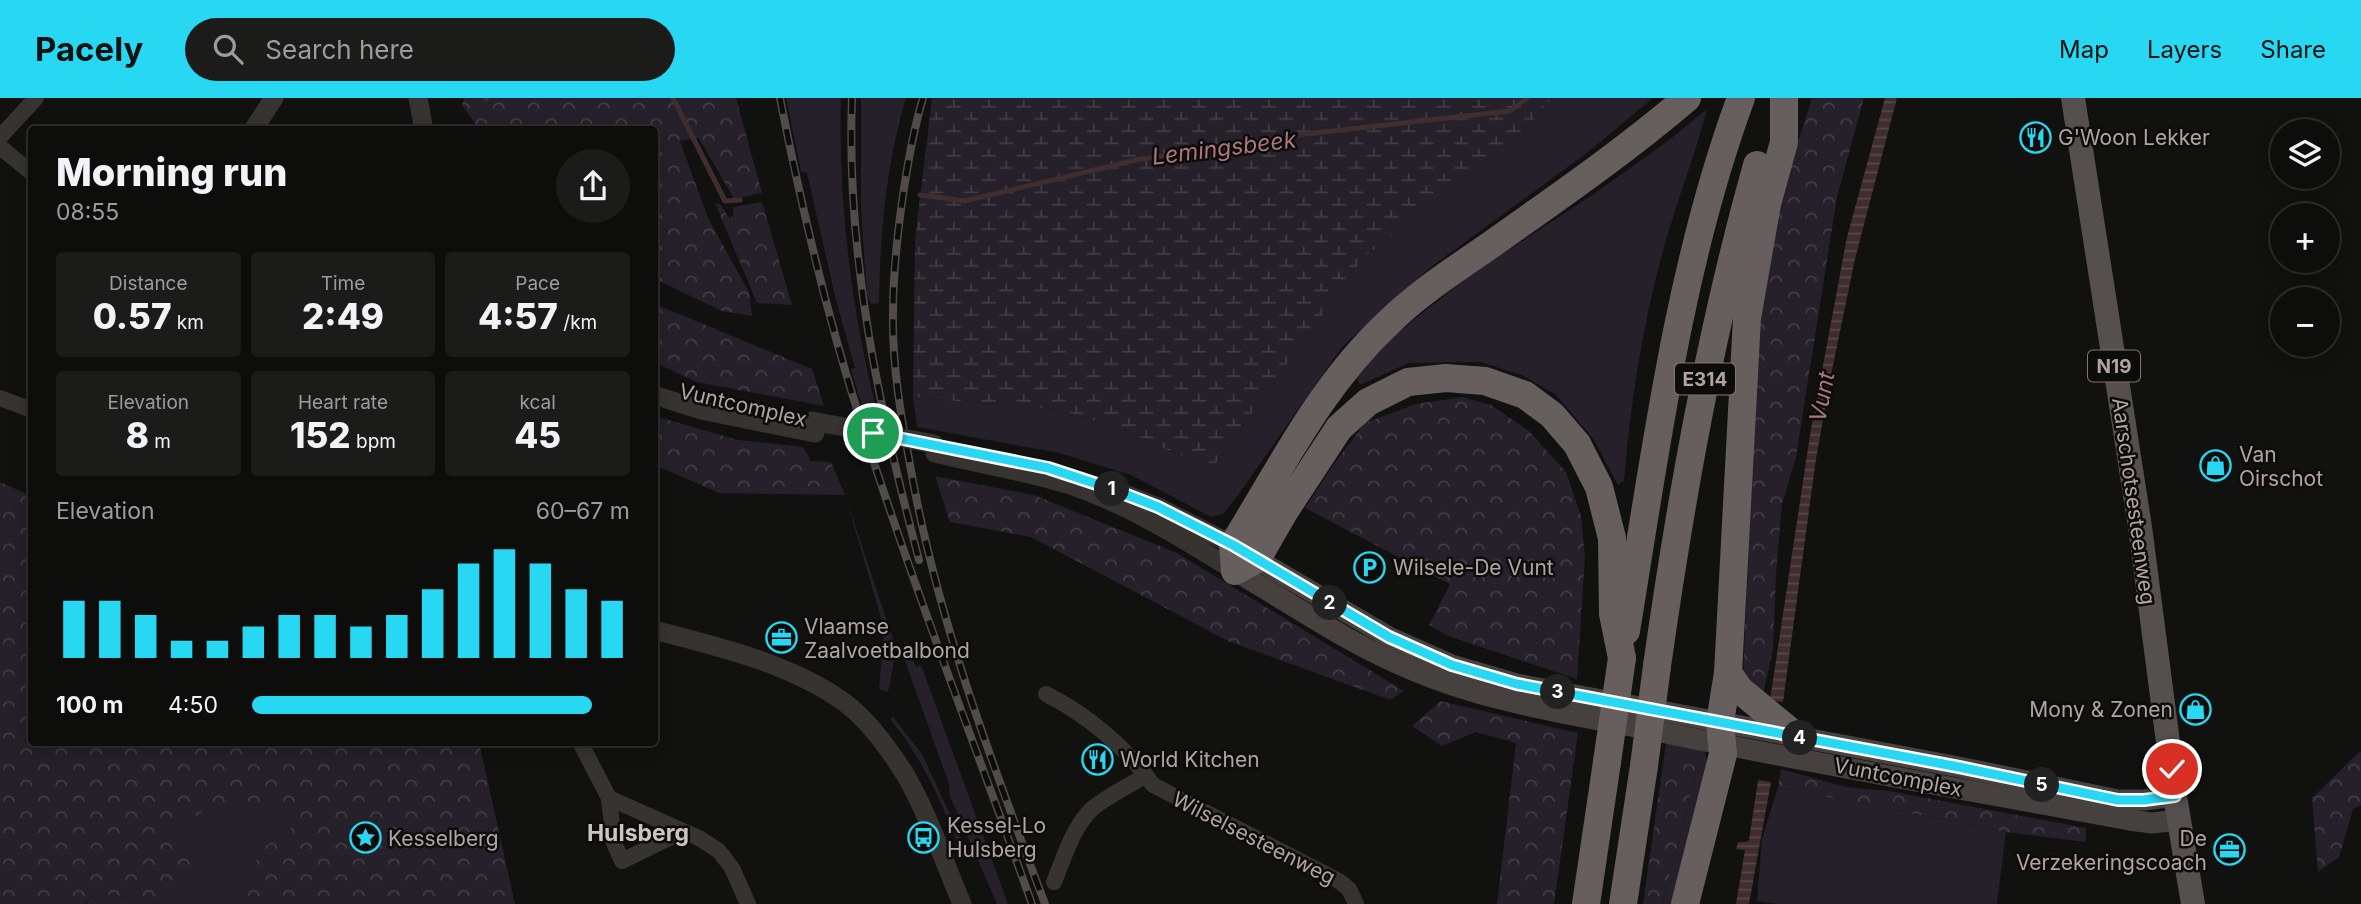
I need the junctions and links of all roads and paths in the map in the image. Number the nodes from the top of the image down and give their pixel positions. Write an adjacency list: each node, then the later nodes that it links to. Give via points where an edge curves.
1 (36, 98): 12 (street)
2 (274, 98): 9 (street)
3 (418, 98): 10 (street)
4 (431, 98): 11 (street)
5 (1687, 98): 20 (highway, via 1643,136 1422,293 1353,359 1314,410)
6 (1741, 98): 22 (highway, E314, via 1725,140 1664,395)
7 (1781, 98): 24 (highway, via 1784,142 1754,264 1747,318); 37 (highway, E314, bridge, via 1731,258 1704,384 1669,582)
8 (2073, 98): 30 (main road, Aarschotsesteenweg / N19, via 2140,527)
9 (256, 126)
10 (423, 126)
11 (435, 126)
12 (0, 137)
13 (0, 147): 14 (street)
14 (28, 170)
15 (658, 384): 19 (street, Vuntcomplex)
16 (658, 396): 19 (street, Vuntcomplex, via 701,410)
17 (0, 398): 18 (street)
18 (28, 408)
19 (813, 427): 20 (street, Vuntcomplex, bridge, via 1048,468 1158,507)
20 (1242, 558): 22 (highway, via 1284,513 1339,428 1368,402 1408,382 1446,378 1485,381 1525,395 1552,415 1577,444 1600,487 1612,538 1613,614); 24 (main road, Vuntcomplex, via 1389,637 1452,665 1517,684); 25 (main road, Vuntcomplex, via 1359,644 1425,675 1492,696)
21 (658, 631): 34 (street, via 800,675 847,704 889,750 907,779)
22 (1622, 658): 36 (highway, E314, bridge)
23 (1046, 694): 28 (street, Wilselsesteenweg, via 1085,718)
24 (1718, 712): 25 (main road, Vuntcomplex); 25 (main road, Vuntcomplex); 26 (main road, Vuntcomplex); 26 (highway, via 1740,690); 30 (main road, Vuntcomplex, via 2129,820 2152,823); 38 (highway, via 1723,754)
25 (1660, 732)
26 (1797, 737): 30 (main road, Vuntcomplex)
27 (582, 746): 29 (street)
28 (1146, 775): 32 (street, via 1103,800 1085,817); 35 (street, Wilselsesteenweg, via 1153,785 1339,880)
29 (609, 798): 31 (street); 31 (street, via 614,843 622,861)
30 (2177, 808): 39 (main road, Aarschotsesteenweg / N19)
31 (681, 832): 33 (street, via 719,851)
32 (1054, 882)
33 (748, 904)
34 (962, 904)
35 (1356, 904)
36 (1586, 904)
37 (1623, 904)
38 (1685, 904)
39 (2193, 904)

